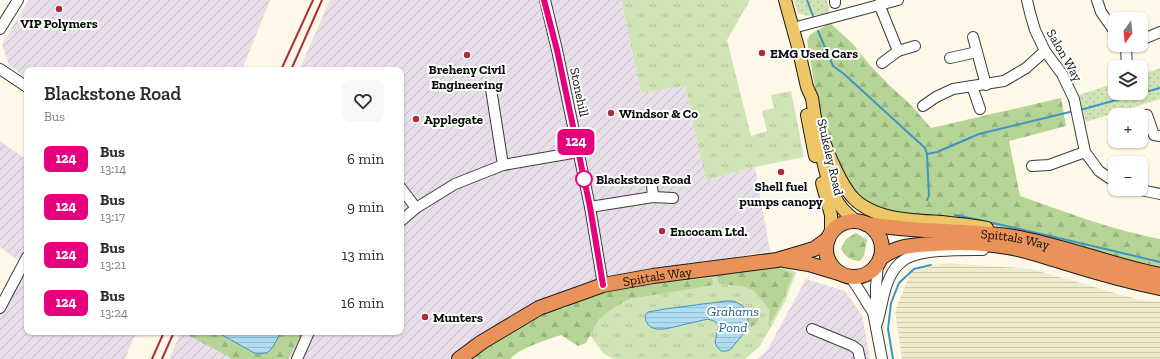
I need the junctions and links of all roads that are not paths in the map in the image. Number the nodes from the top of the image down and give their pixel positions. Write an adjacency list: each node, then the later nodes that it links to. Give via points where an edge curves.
1 (544, 0): 31 (street, Stonehill)
2 (784, 0): 9 (main road, Stukeley Road)
3 (898, 0): 7 (street)
4 (1027, 0): 16 (street, Salon Way, via 1035,30)
5 (1097, 0): 8 (street)
6 (14, 1): 10 (street)
7 (879, 4): 9 (street); 15 (street)
8 (1108, 22)
9 (793, 28): 24 (main road, Stukeley Road)
10 (0, 29)
11 (1160, 32): 12 (street)
12 (1148, 37)
13 (973, 38): 17 (street)
14 (914, 46): 15 (street)
15 (898, 51): 19 (street)
16 (1045, 51): 21 (street, via 1026,68 1004,81); 32 (street, Salon Way, via 1062,74 1075,103)
17 (977, 52): 18 (street); 21 (street)
18 (950, 58)
19 (882, 62)
20 (0, 70): 22 (street)
21 (986, 84): 23 (street)
22 (24, 86)
23 (972, 86): 26 (street, via 953,89); 27 (street)
24 (807, 87): 29 (main road, Stukeley Road, via 812,98); 46 (main road, Stukeley Road, via 804,96 806,111 831,215)
25 (491, 89): 33 (street)
26 (923, 106)
27 (980, 110)
28 (1148, 115): 30 (street, via 1154,135)
29 (815, 118): 45 (main road, Stukeley Road, via 823,160 834,196 841,208); 47 (main road, via 839,178 847,192 858,203 872,211 895,218 975,226)
30 (1160, 136)
31 (578, 152): 33 (street); 42 (street, Stonehill)
32 (1085, 152): 34 (street, via 1049,168); 35 (street, Salon Way)
33 (503, 165): 43 (street, via 455,184)
34 (1032, 166)
35 (1108, 177)
36 (652, 185): 40 (street)
37 (404, 192): 43 (street)
38 (1148, 192): 39 (street)
39 (1160, 194)
40 (653, 197): 41 (street); 42 (street)
41 (673, 198)
42 (590, 207): 54 (street, Stonehill)
43 (416, 208): 44 (street)
44 (404, 218)
45 (861, 223): 46 (highway, via 846,222); 47 (highway, Spittals Way); 50 (highway, via 873,229 878,235 882,250)
46 (829, 236): 49 (highway, Spittals Way, via 814,249); 52 (highway, via 827,258 832,266)
47 (1023, 238): 53 (highway, Spittals Way)
48 (1035, 253): 50 (highway, Spittals Way, via 1008,247 949,243 903,247 889,252); 55 (highway, Spittals Way); 58 (street, via 944,251 912,257 892,272 886,285)
49 (777, 260): 52 (highway, Spittals Way, via 809,264); 54 (highway, Spittals Way)
50 (879, 261): 52 (highway, via 873,270 866,274 858,277); 57 (street)
51 (24, 263): 56 (street)
52 (845, 275): 57 (street, via 859,289)
53 (1160, 275)
54 (603, 285): 62 (highway, Spittals Way, via 539,308)
55 (1160, 288)
56 (0, 308)
57 (874, 312): 58 (street)
58 (876, 326): 64 (street)
59 (812, 329): 63 (street, via 852,346 858,350)
60 (308, 335): 61 (street)
61 (296, 359)
62 (459, 359)
63 (860, 359)
64 (882, 359)

